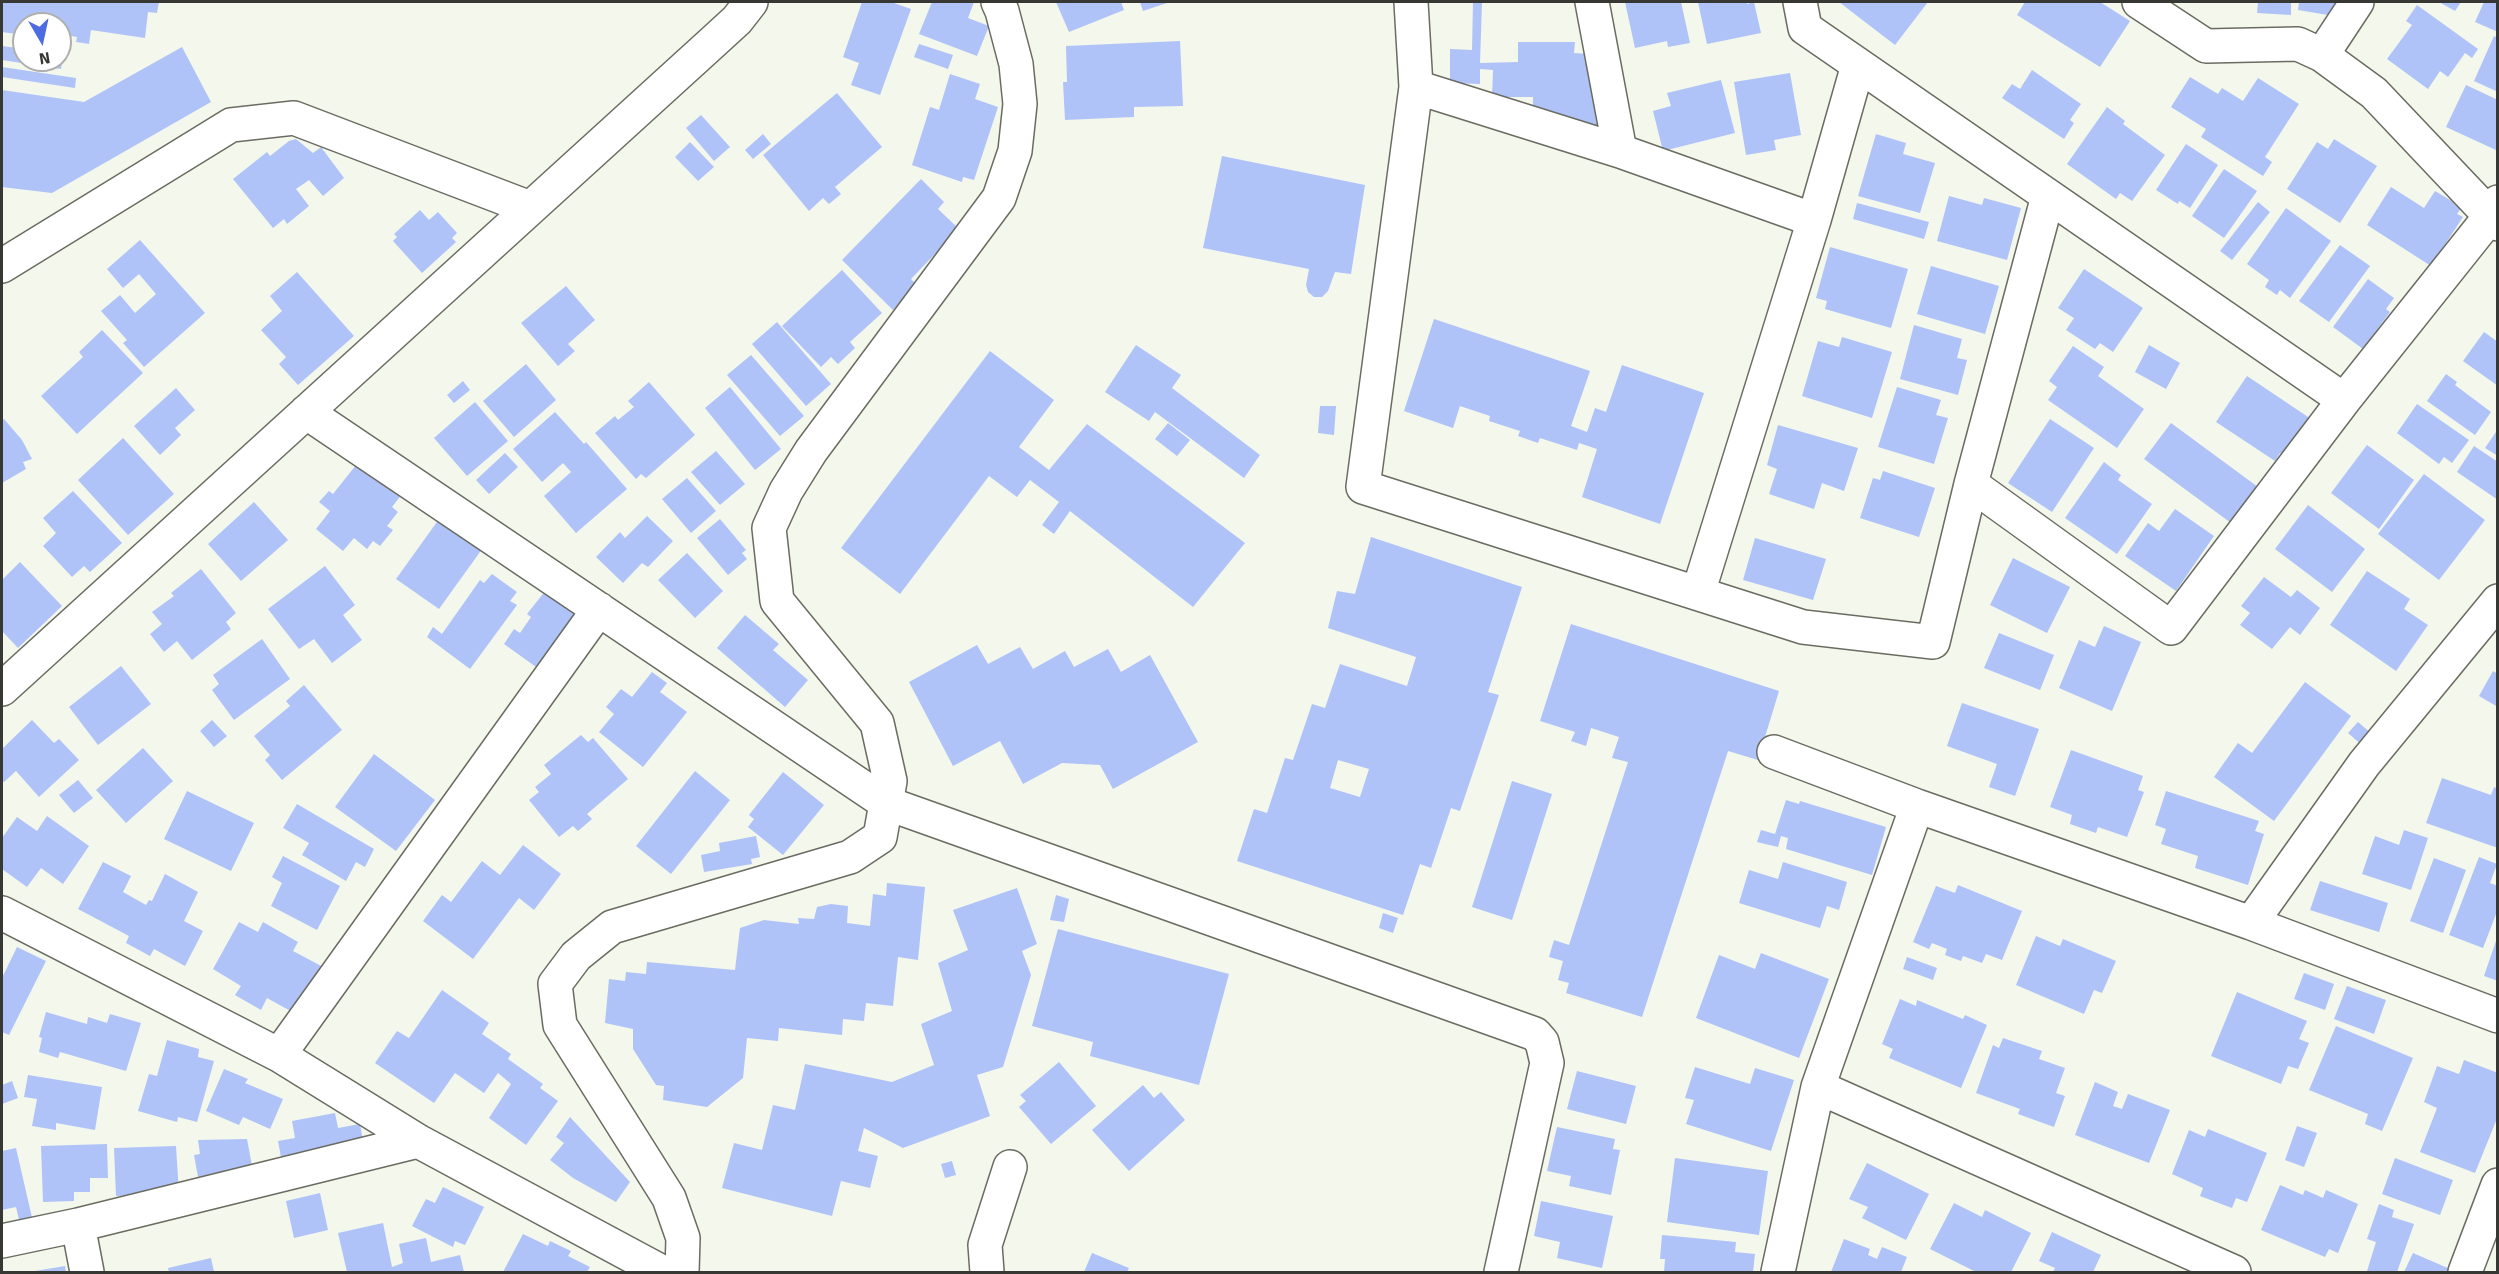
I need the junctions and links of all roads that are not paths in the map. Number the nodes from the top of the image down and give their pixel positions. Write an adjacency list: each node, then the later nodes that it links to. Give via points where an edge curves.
1 (751, 2): 13 (street, via 737,20)
2 (998, 2): 25 (street, via 1016,64 1020,104 1015,151 999,198 811,451 769,528 777,601 877,723 890,781)
3 (1411, 2): 10 (street)
4 (1592, 2): 11 (street)
5 (1800, 2): 9 (street, via 1805,28)
6 (2139, 2): 8 (street, via 2206,46 2298,44)
7 (2357, 2): 8 (street)
8 (2322, 55): 14 (street, via 2374,93)
9 (1858, 65): 12 (street); 15 (street)
10 (1416, 87): 11 (street); 20 (street, via 1363,487)
11 (1620, 151): 15 (street)
12 (2048, 196): 17 (street); 19 (street)
13 (530, 208): 16 (street, via 294,118 231,125); 18 (street)
14 (2495, 215): 17 (street)
15 (1814, 220): 20 (street)
16 (2, 266)
17 (2344, 400): 19 (street, via 2171,628)
18 (306, 412): 22 (street); 23 (street)
19 (1971, 484): 20 (street, via 1933,642 1803,627)
20 (1698, 593)
21 (2498, 601): 28 (street, via 2364,764)
22 (599, 609): 25 (street); 30 (street)
23 (2, 689)
24 (1774, 752): 26 (street)
25 (886, 802): 40 (street, via 880,837 850,857 612,927 576,956 555,984 560,1025 669,1198 683,1238); 42 (street, via 1535,1034 1542,1042 1547,1063)
26 (1917, 806): 28 (street); 31 (street)
27 (2, 913): 30 (street)
28 (2251, 923): 29 (street)
29 (2498, 1016)
30 (279, 1055): 32 (street)
31 (1818, 1087): 37 (street); 43 (street)
32 (418, 1141): 35 (street); 39 (street)
33 (1010, 1167): 41 (street, via 985,1245)
34 (2498, 1185): 44 (street)
35 (78, 1226): 36 (street); 38 (street)
36 (2, 1242)
37 (2228, 1271)
38 (87, 1272)
39 (662, 1272)
40 (682, 1272)
41 (987, 1272)
42 (1501, 1272)
43 (1778, 1272)
44 (2465, 1272)

